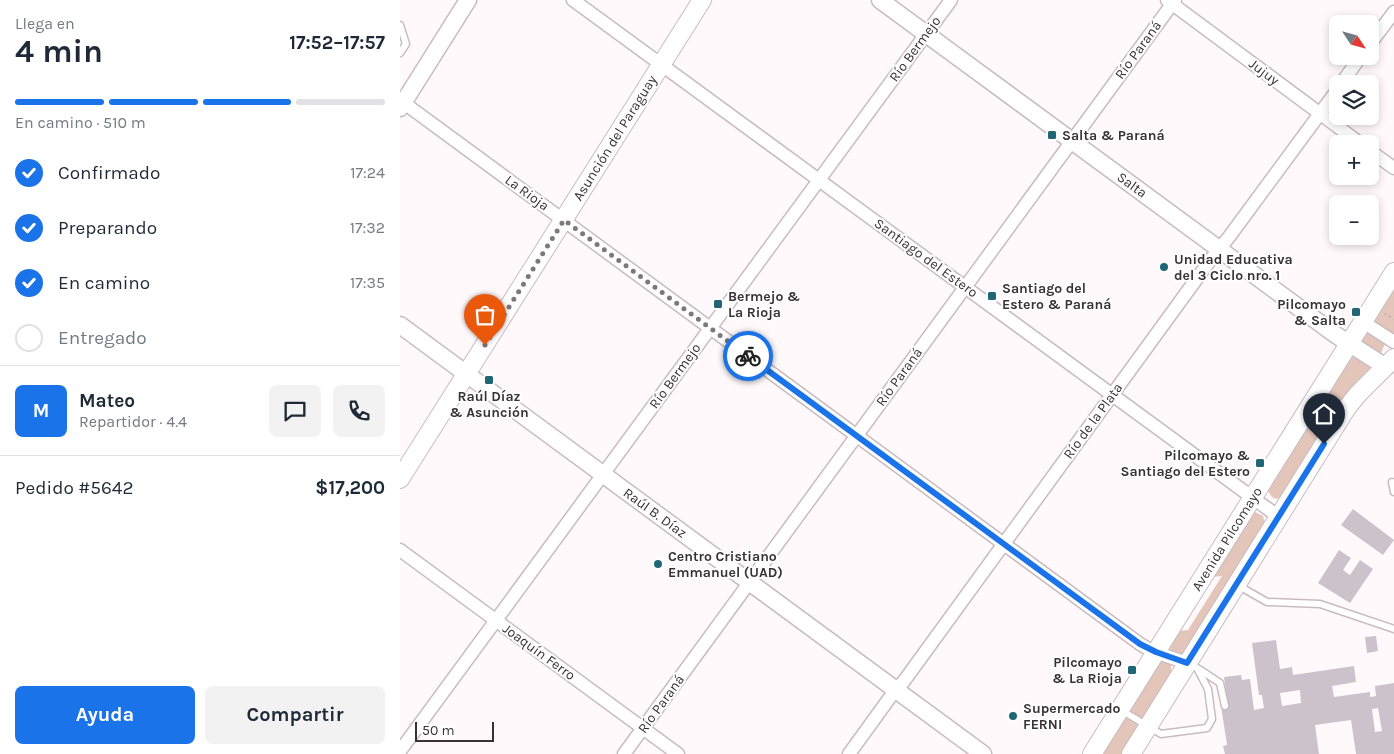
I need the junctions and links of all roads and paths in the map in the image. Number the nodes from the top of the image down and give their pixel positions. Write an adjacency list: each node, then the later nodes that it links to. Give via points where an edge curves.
1 (468, 0): 14 (street)
2 (573, 0): 12 (street, Santiago del Estero)
3 (702, 0): 12 (main road, Asunción del Paraguay)
4 (880, 0): 10 (street, Salta)
5 (951, 0): 10 (street, Río Bermejo)
6 (1171, 1): 15 (street, Jujuy); 17 (street, Río Paraná)
7 (1394, 12): 9 (street)
8 (400, 25): 11 (lane, via 406,44)
9 (1379, 32)
10 (926, 34): 17 (street, Salta); 20 (street, Río Bermejo)
11 (400, 53)
12 (661, 65): 20 (street, Santiago del Estero); 21 (main road, Asunción del Paraguay)
13 (1329, 101): 15 (street, Río de la Plata)
14 (402, 106): 21 (street, La Rioja)
15 (1320, 113): 16 (street, Jujuy); 22 (street, Río de la Plata)
16 (1349, 135)
17 (1072, 141): 22 (street, Salta); 24 (street, Río Paraná)
18 (1379, 157): 19 (street)
19 (1394, 168)
20 (819, 180): 24 (street, Santiago del Estero); 29 (street, Río Bermejo)
21 (564, 220): 29 (street, La Rioja); 33 (main road, Asunción del Paraguay)
22 (1219, 249): 31 (street, Salta); 34 (street, Río de la Plata)
23 (1394, 272): 27 (main road, Avenida Pilcomayo)
24 (965, 287): 34 (street, Santiago del Estero); 35 (street, Río Paraná)
25 (1379, 310): 26 (path)
26 (1394, 319)
27 (1363, 322): 30 (street); 31 (main road, Avenida Pilcomayo)
28 (400, 325): 33 (street, Raúl B. Díaz)
29 (710, 328): 35 (street, La Rioja); 36 (street, Río Bermejo)
30 (1394, 342)
31 (1349, 344): 32 (street, Salta); 40 (main road, Avenida Pilcomayo)
32 (1390, 363): 41 (main road, via 1346,409)
33 (466, 374): 36 (street, Raúl B. Díaz); 37 (main road, Asunción del Paraguay)
34 (1112, 395): 40 (street, Santiago del Estero); 42 (street, Río de la Plata)
35 (857, 436): 42 (street, La Rioja); 44 (street, Río Paraná)
36 (603, 474): 44 (street, Raúl B. Díaz); 46 (street, Río Bermejo)
37 (400, 479)
38 (1392, 482): 39 (lane)
39 (1394, 492)
40 (1253, 498): 41 (street, Santiago del Estero); 48 (main road, Avenida Pilcomayo)
41 (1279, 516): 45 (main road)
42 (1004, 544): 48 (street, La Rioja, via 1140,644); 50 (street, Río de la Plata)
43 (400, 550): 46 (street, Joaquín Ferro)
44 (750, 582): 50 (street, Raúl B. Díaz); 54 (street, Río Paraná)
45 (1238, 582): 47 (lane, via 1267,602 1320,604); 49 (main road)
46 (496, 620): 54 (street, Joaquín Ferro); 55 (street, Río Bermejo)
47 (1394, 629)
48 (1156, 652): 49 (street, La Rioja); 52 (main road, Avenida Pilcomayo)
49 (1192, 666): 51 (lane, via 1220,682); 53 (main road); 53 (lane, via 1208,689 1210,725 1166,735)
50 (896, 690): 58 (street, Río de la Plata); 59 (street, Raúl B. Díaz)
51 (1224, 706)
52 (1120, 709): 53 (lane); 60 (main road, Avenida Pilcomayo)
53 (1148, 726): 61 (main road)
54 (643, 728): 56 (street, Río Paraná); 57 (street, Joaquín Ferro)
55 (400, 751)
56 (624, 754)
57 (678, 754)
58 (849, 754)
59 (983, 754)
60 (1092, 754)
61 (1131, 754)

